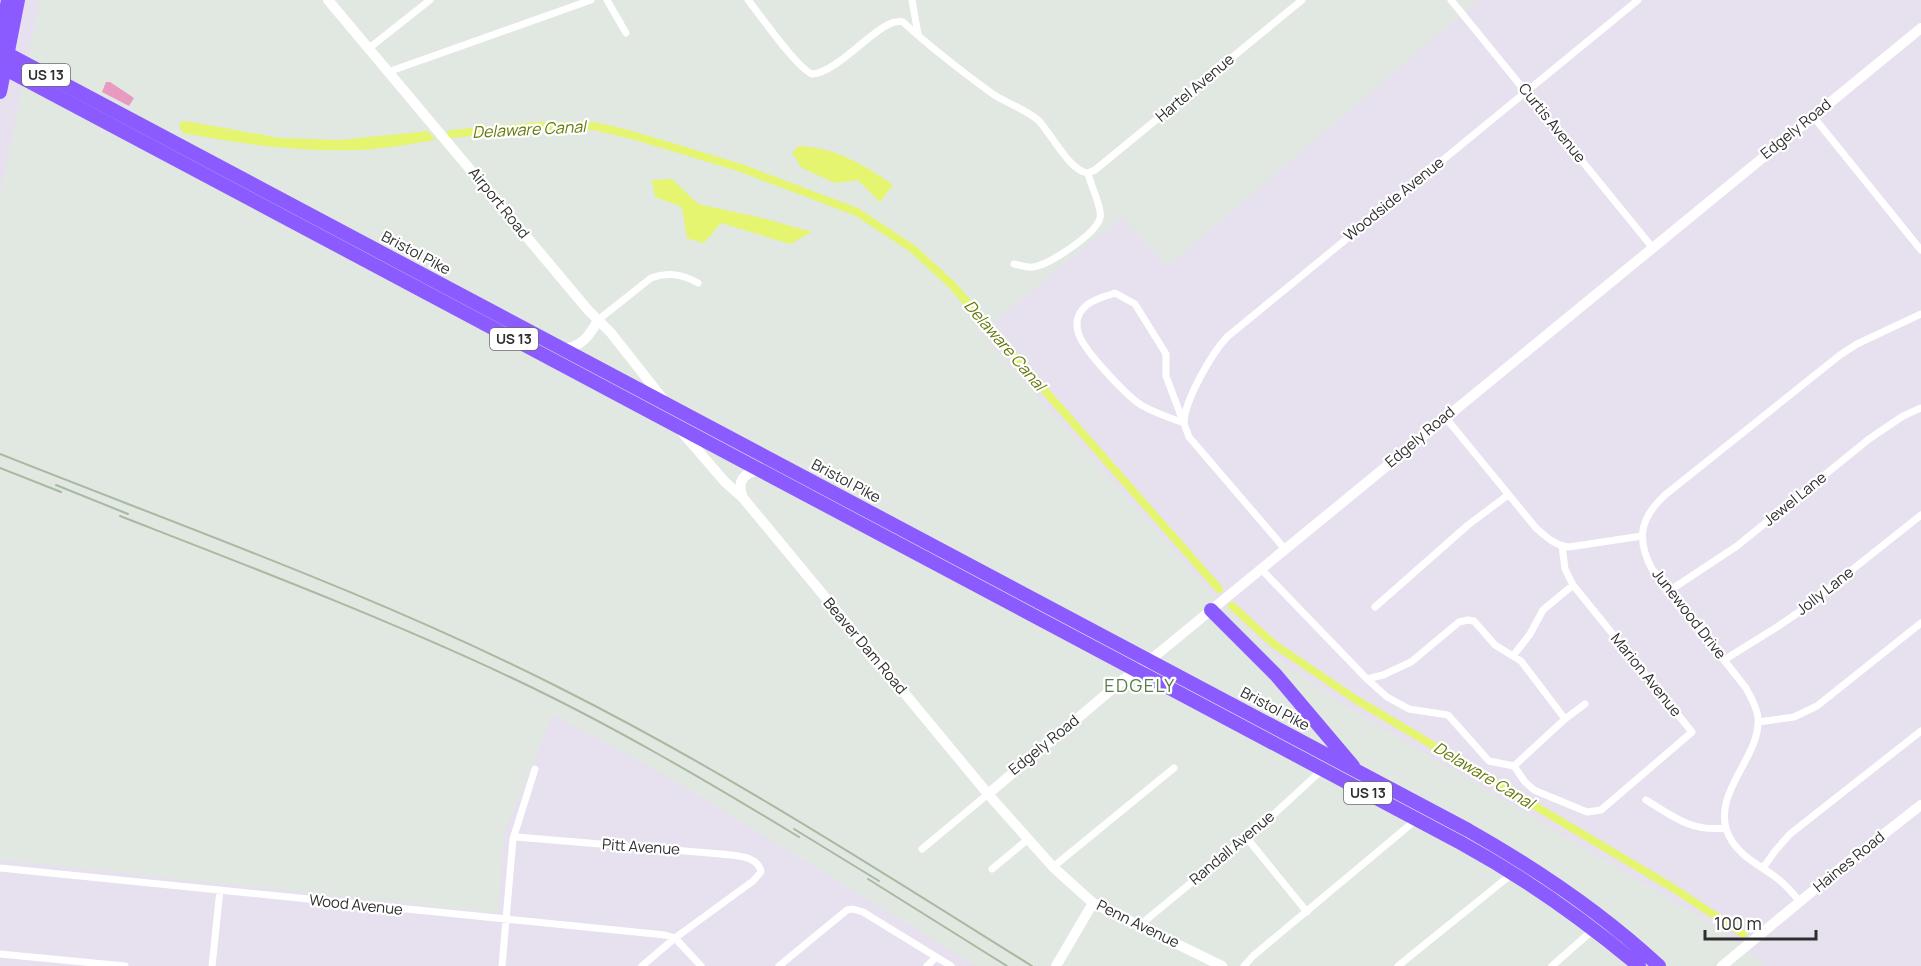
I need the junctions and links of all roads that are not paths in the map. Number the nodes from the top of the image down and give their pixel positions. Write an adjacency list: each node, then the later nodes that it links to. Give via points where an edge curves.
1 (8, 0): 13 (highway)
2 (18, 0): 13 (highway)
3 (328, 0): 16 (street, Airport Road)
4 (430, 0): 16 (street)
5 (591, 0): 19 (street)
6 (607, 0): 14 (street)
7 (747, 0): 15 (street, via 812,74 834,66 896,21)
8 (912, 0): 15 (street)
9 (1302, 0): 23 (street, Hartel Avenue)
10 (1451, 0): 20 (street, Curtis Avenue)
11 (1638, 0): 20 (street, Woodside Avenue)
12 (1921, 28): 22 (street, Edgely Road)
13 (5, 33): 21 (highway)
14 (626, 33)
15 (918, 34): 23 (street, via 990,92 1038,120 1078,170)
16 (368, 49): 19 (street, Airport Road)
17 (0, 50): 30 (highway, Bristol Pike / US 13)
18 (0, 66): 34 (highway, Bristol Pike / US 13)
19 (388, 72): 29 (street, Airport Road)
20 (1527, 91): 24 (street, Curtis Avenue); 35 (street, Woodside Avenue, via 1227,337 1190,399)
21 (0, 92)
22 (1812, 115): 24 (street, Edgely Road); 25 (street)
23 (1088, 173): 26 (street, via 1101,213 1096,226 1046,263 1027,267)
24 (1652, 247): 33 (street, Edgely Road)
25 (1921, 250)
26 (1014, 264)
27 (698, 283): 29 (street, via 676,274 651,278)
28 (1921, 314): 40 (street, via 1857,344 1827,364 1665,495 1650,510)
29 (598, 320): 30 (street, via 582,343); 31 (street, Airport Road)
30 (562, 349): 31 (highway, Bristol Pike / US 13)
31 (669, 406): 51 (highway, Bristol Pike / US 13)
32 (1921, 408): 45 (street, Jewel Lane, via 1869,439 1737,546)
33 (1445, 417): 37 (street); 42 (street, Edgely Road)
34 (673, 423): 36 (highway, Bristol Pike / US 13); 38 (street, Beaver Dam Road)
35 (1184, 423): 35 (street, via 1135,400 1093,356 1077,330 1078,316 1085,306 1114,293 1135,304 1166,354 1166,376); 42 (street, via 1189,437)
36 (761, 470): 38 (street, via 741,480); 52 (highway, Bristol Pike / US 13)
37 (1508, 495): 41 (street, via 1536,528); 46 (street)
38 (743, 498): 63 (street, Beaver Dam Road)
39 (1921, 514): 50 (street, Jolly Lane, via 1784,622)
40 (1642, 536): 41 (street); 45 (street, Junewood Drive, via 1646,558)
41 (1562, 546): 44 (street, Marion Avenue, via 1565,568)
42 (1285, 549): 43 (street, Edgely Road)
43 (1261, 569): 47 (street, Edgely Road); 53 (street)
44 (1573, 585): 49 (street, via 1544,610); 58 (street, Marion Avenue, via 1692,732 1601,810 1592,813 1534,790)
45 (1669, 591): 50 (street, Junewood Drive)
46 (1375, 607)
47 (1211, 610): 51 (street, Edgely Road); 62 (highway, via 1276,675)
48 (1921, 623): 56 (street, via 1802,715)
49 (1513, 656): 53 (street, via 1495,645 1474,621 1463,620 1411,662); 55 (street, via 1526,666)
50 (1724, 660): 56 (street, Junewood Drive, via 1754,701)
51 (1149, 661): 52 (street, Edgely Road); 62 (highway, Bristol Pike / US 13)
52 (1136, 669): 61 (highway, Bristol Pike / US 13); 63 (street, Edgely Road)
53 (1367, 679): 58 (street, via 1387,697 1409,709 1448,716 1489,761)
54 (1585, 704): 55 (street)
55 (1565, 719): 58 (street)
56 (1758, 722): 67 (street, via 1727,803)
57 (1921, 731): 74 (street, via 1790,834)
58 (1514, 766)
59 (1174, 768): 72 (street)
60 (535, 769): 68 (street)
61 (1323, 769): 66 (highway, Bristol Pike / US 13); 69 (street, Randall Avenue)
62 (1360, 773): 101 (highway, Bristol Pike / US 13, via 1530,867 1602,918)
63 (988, 794): 70 (street, Penn Avenue); 71 (street, Edgely Road)
64 (1646, 800): 67 (street, via 1690,826)
65 (1921, 805): 78 (street, Haines Road)
66 (1417, 819): 76 (highway, Bristol Pike / US 13); 80 (street)
67 (1726, 828): 74 (street, via 1739,850)
68 (516, 837): 81 (street); 84 (street, Pitt Avenue, via 721,854 753,860 761,868 753,881)
69 (1246, 837): 80 (street); 82 (street, Randall Avenue)
70 (1027, 840): 72 (street, Penn Avenue); 75 (street)
71 (922, 849)
72 (1053, 867): 79 (street, Penn Avenue)
73 (0, 868): 77 (street, Wood Avenue)
74 (1763, 868): 78 (street)
75 (992, 869)
76 (1514, 873): 83 (highway, Bristol Pike / US 13); 98 (street)
77 (220, 890): 81 (street, Wood Avenue); 89 (street)
78 (1800, 902): 102 (street, Haines Road)
79 (1093, 903): 82 (street, Penn Avenue); 87 (street)
80 (1307, 912): 97 (street)
81 (507, 919): 84 (street, Wood Avenue); 90 (street)
82 (1140, 925): 96 (street, Penn Avenue)
83 (1594, 929): 99 (street); 100 (highway, Bristol Pike / US 13)
84 (675, 938): 91 (street); 92 (street)
85 (0, 954): 88 (street)
86 (936, 957): 93 (street, via 853,909); 94 (street); 95 (street)
87 (1059, 962)
88 (125, 966)
89 (212, 966)
90 (502, 966)
91 (642, 966)
92 (700, 966)
93 (779, 966)
94 (927, 966)
95 (951, 966)
96 (1222, 966)
97 (1244, 966)
98 (1398, 966)
99 (1552, 966)
100 (1639, 966)
101 (1659, 966)
102 (1722, 966)

